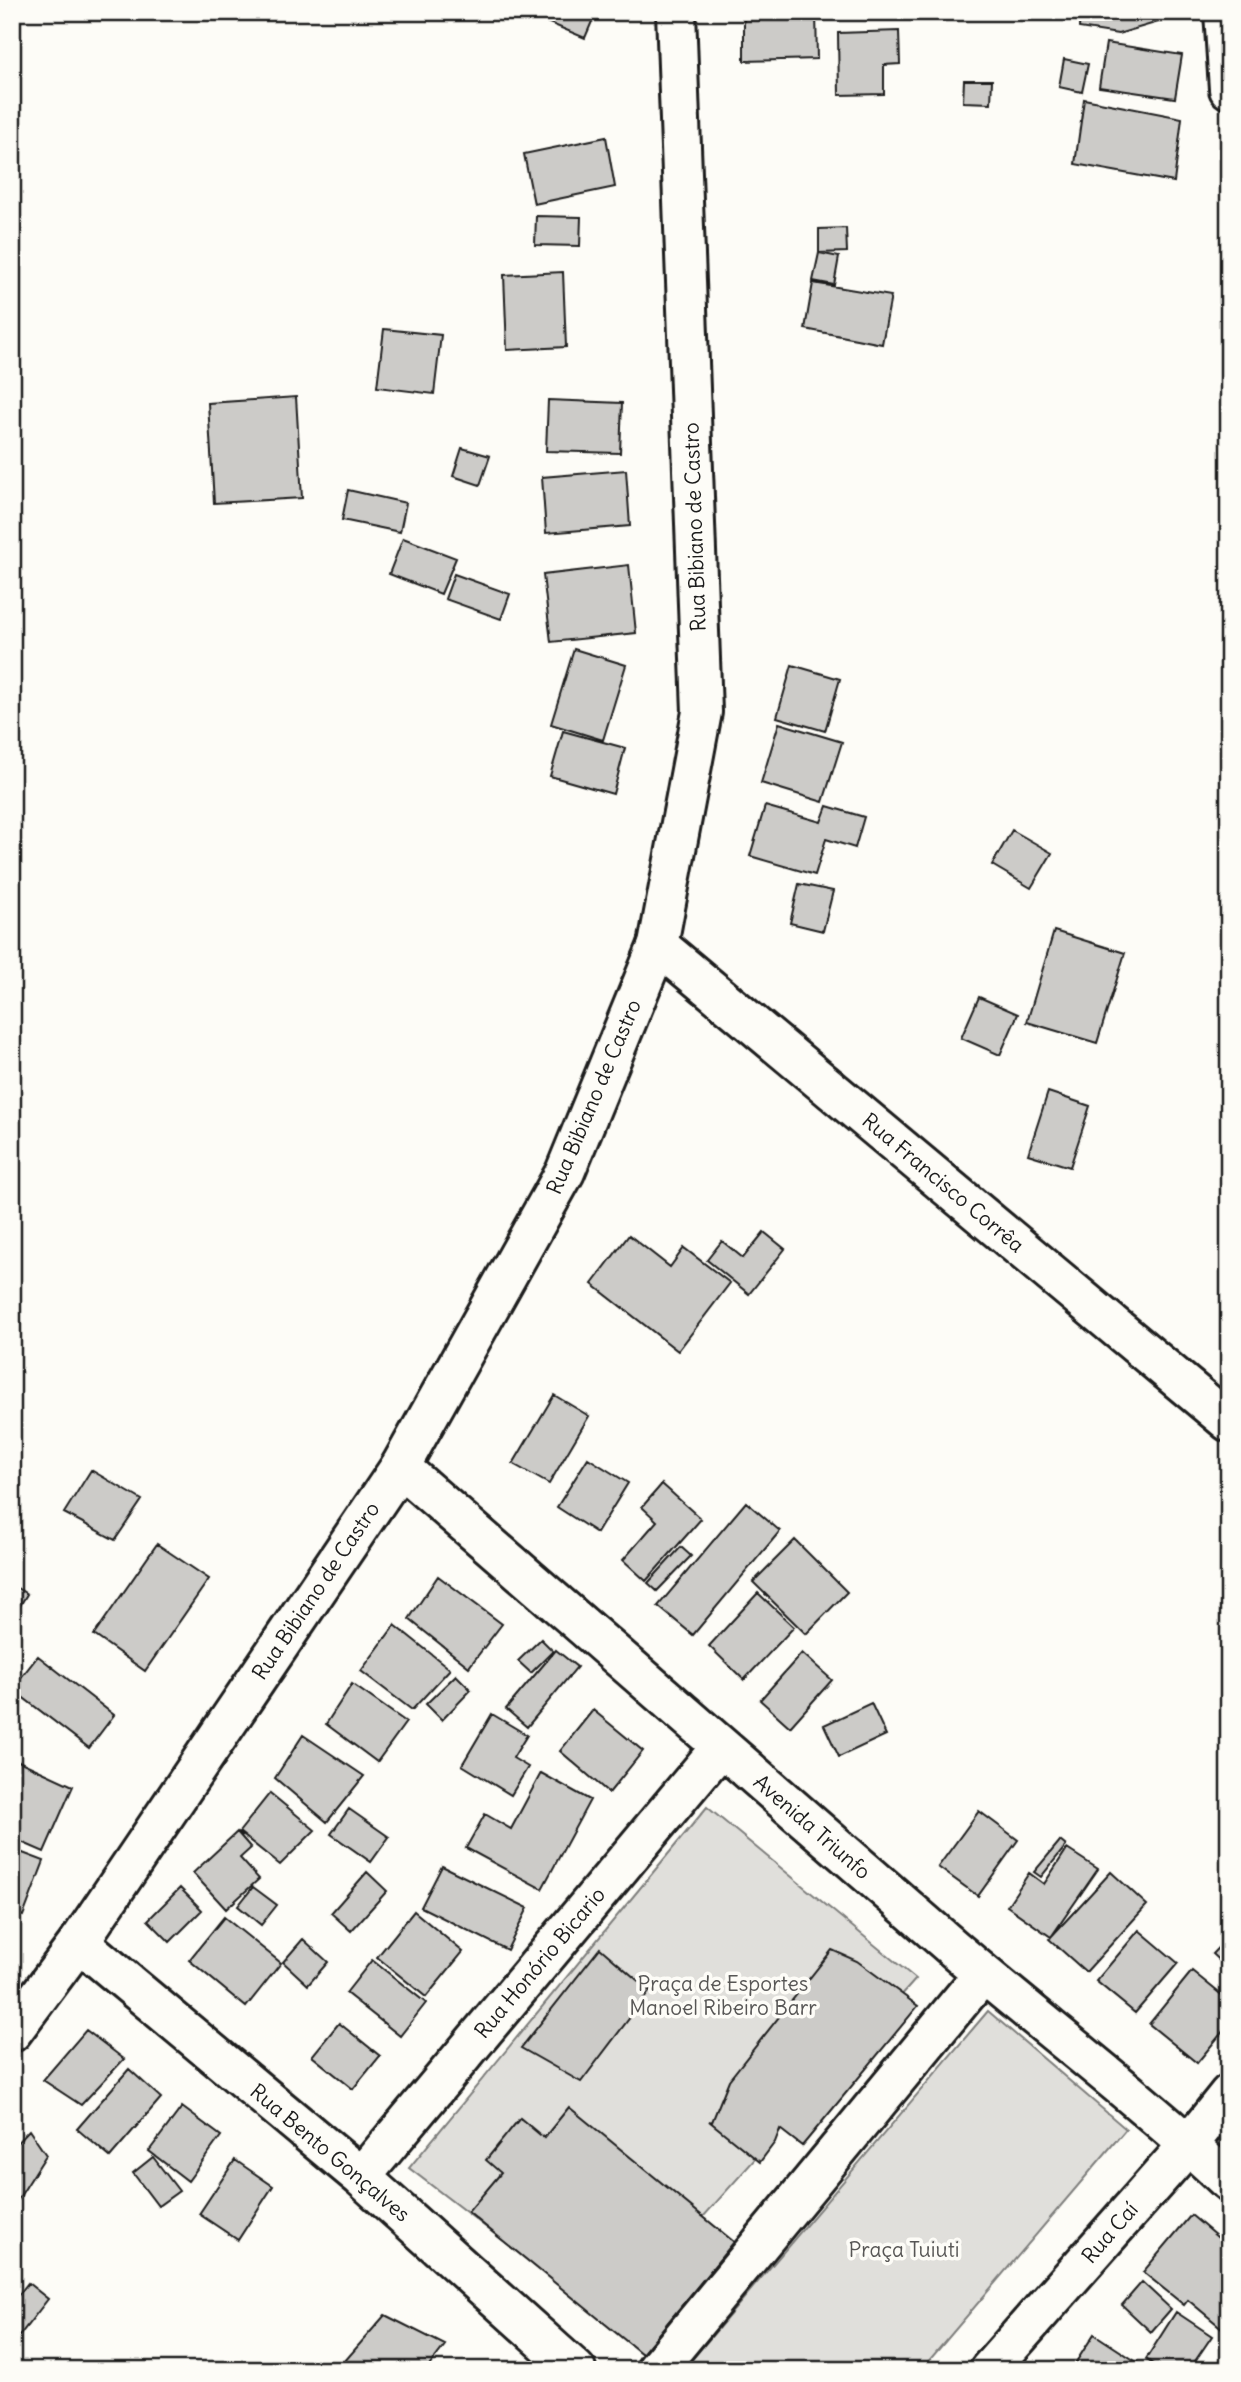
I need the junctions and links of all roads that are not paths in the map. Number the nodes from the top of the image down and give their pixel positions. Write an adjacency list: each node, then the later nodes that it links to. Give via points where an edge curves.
1 (676, 12): 4 (street, Rua Bibiano de Castro, via 702,712)
2 (1224, 12): 3 (street)
3 (1229, 89)
4 (658, 945): 5 (street, Rua Francisco Corrêa); 6 (street, Rua Bibiano de Castro, via 565,1172)
5 (1229, 1422)
6 (400, 1467): 7 (street, Avenida Triunfo); 8 (street, Rua Bibiano de Castro)
7 (720, 1748): 9 (street, Avenida Triunfo); 13 (street, Rua Honório Bicario)
8 (79, 1942): 10 (street, Rua Bibiano de Castro); 13 (street, Rua Bento Gonçalves)
9 (983, 1974): 12 (street, Avenida Triunfo); 16 (street)
10 (12, 2032)
11 (1229, 2094): 12 (street, Rua Caí)
12 (1189, 2144): 14 (street, Avenida Triunfo); 17 (street, Rua Caí)
13 (360, 2177): 15 (street, Rua Bento Gonçalves)
14 (1229, 2182)
15 (576, 2370)
16 (656, 2370)
17 (989, 2370)

